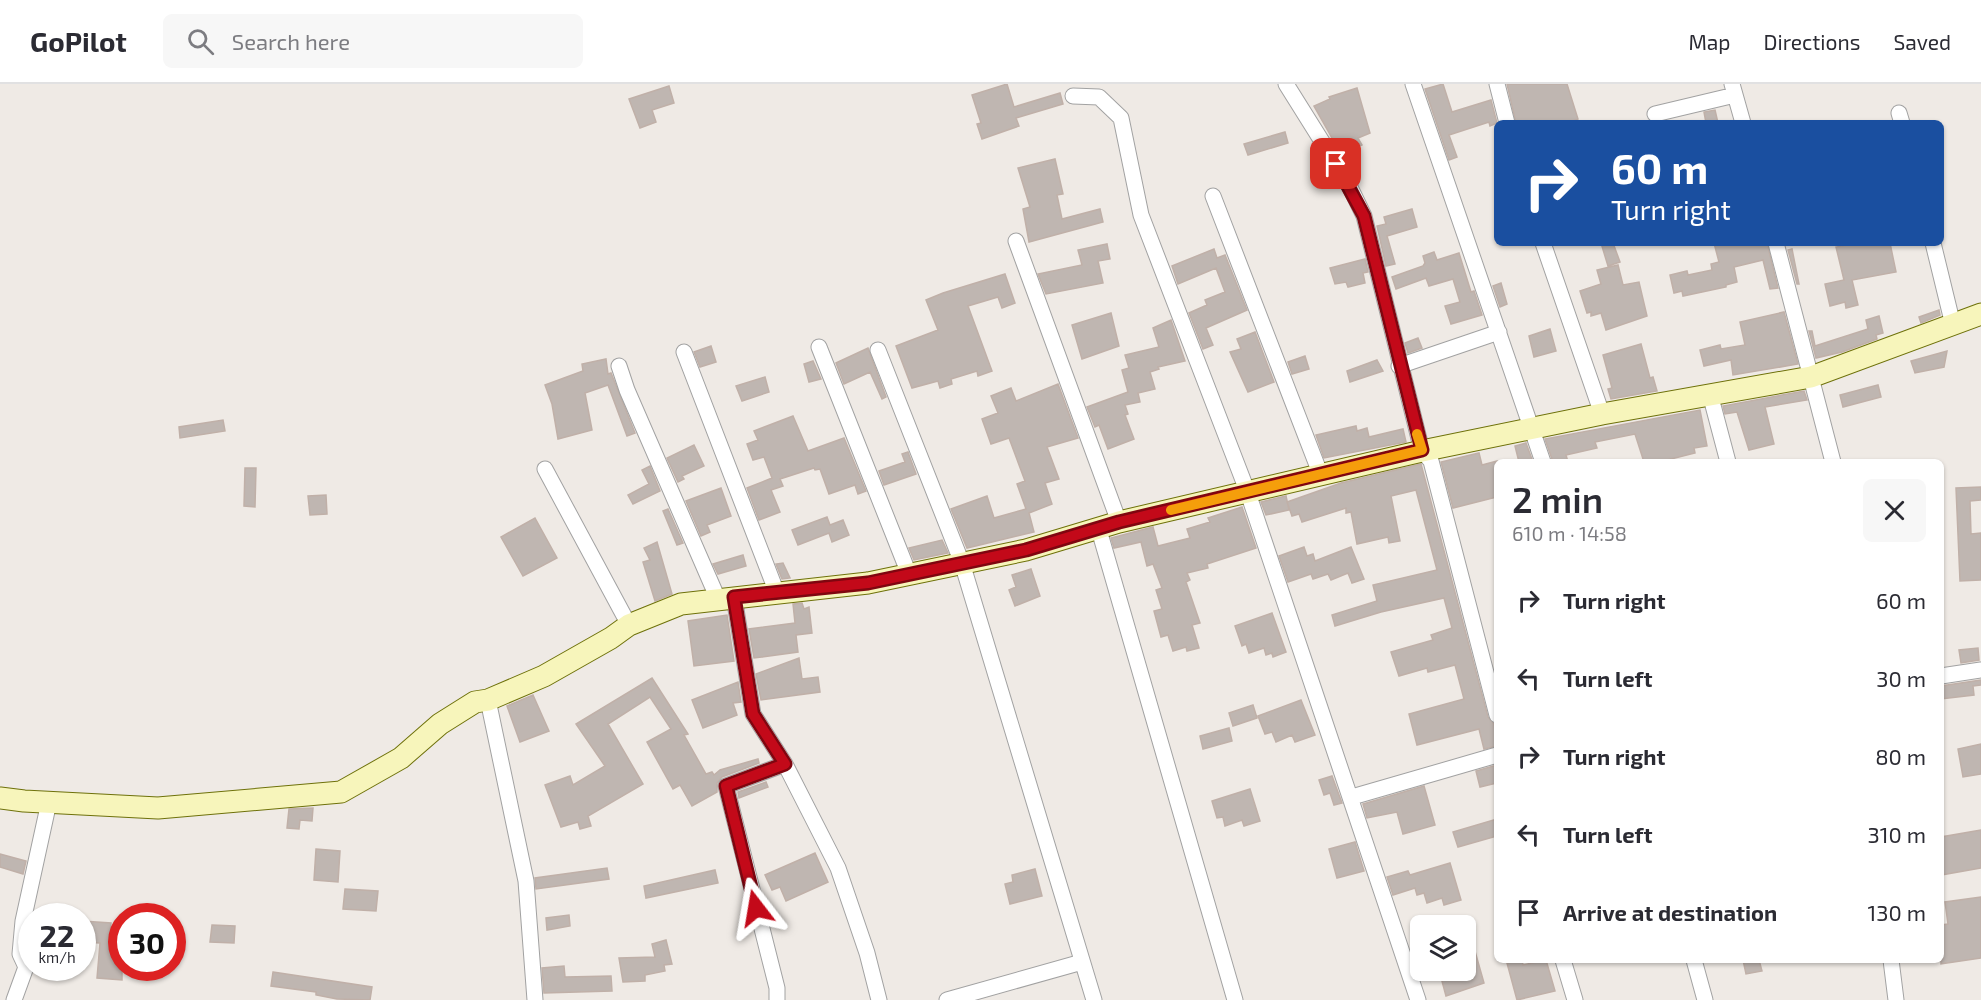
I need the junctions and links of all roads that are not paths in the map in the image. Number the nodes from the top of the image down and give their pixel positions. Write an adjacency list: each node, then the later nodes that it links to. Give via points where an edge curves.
1 (1286, 84): 21 (street, via 1348,183 1364,216)
2 (1413, 84): 16 (street)
3 (1497, 84): 7 (street)
4 (1734, 90): 6 (street); 8 (street)
5 (1073, 96): 32 (street, via 1099,97 1121,118 1141,215)
6 (1655, 114)
7 (1506, 120)
8 (1742, 120)
9 (1213, 196): 31 (street)
10 (1016, 241): 33 (street)
11 (1544, 246): 24 (street)
12 (1777, 246): 22 (street)
13 (1934, 246): 15 (street)
14 (1981, 314): 15 (street)
15 (1953, 325): 22 (street)
16 (1499, 332): 21 (street); 25 (street)
17 (819, 347): 36 (street)
18 (878, 350): 35 (street)
19 (684, 352): 37 (street)
20 (619, 366): 38 (street)
21 (1399, 366): 26 (street)
22 (1810, 377): 23 (street); 29 (street)
23 (1710, 394): 24 (street); 28 (street)
24 (1602, 414): 25 (street)
25 (1533, 429): 26 (street); 27 (street)
26 (1422, 450): 31 (street); 43 (street, via 1431,461)
27 (1542, 459)
28 (1727, 459)
29 (1832, 459)
30 (545, 469): 39 (street)
31 (1320, 473): 32 (street)
32 (1248, 493): 33 (street); 46 (street)
33 (1119, 522): 34 (street)
34 (1099, 530): 35 (street); 60 (street)
35 (962, 563): 36 (street); 49 (street)
36 (909, 574): 37 (street)
37 (777, 594): 38 (street)
38 (726, 598): 39 (street, via 681,604); 45 (street, via 753,714)
39 (629, 625): 42 (street, via 544,676)
40 (1981, 670): 41 (street)
41 (1944, 676)
42 (488, 699): 48 (street, via 475,702 440,724 401,758 341,792 158,808); 55 (street, via 526,881)
43 (1494, 703)
44 (1494, 756): 46 (street)
45 (785, 764): 56 (street, via 726,786); 57 (street, via 838,868)
46 (1352, 797): 61 (street)
47 (0, 798): 48 (street)
48 (49, 802): 54 (street, via 23,921 20,954 26,967)
49 (1082, 962): 53 (street); 59 (street)
50 (1564, 963): 62 (street)
51 (1695, 963): 63 (street)
52 (1891, 963): 64 (street)
53 (984, 995): 58 (street)
54 (14, 1000)
55 (535, 1000)
56 (777, 1000)
57 (879, 1000)
58 (947, 1000)
59 (1094, 1000)
60 (1235, 1000)
61 (1419, 1000)
62 (1575, 1000)
63 (1705, 1000)
64 (1896, 1000)

